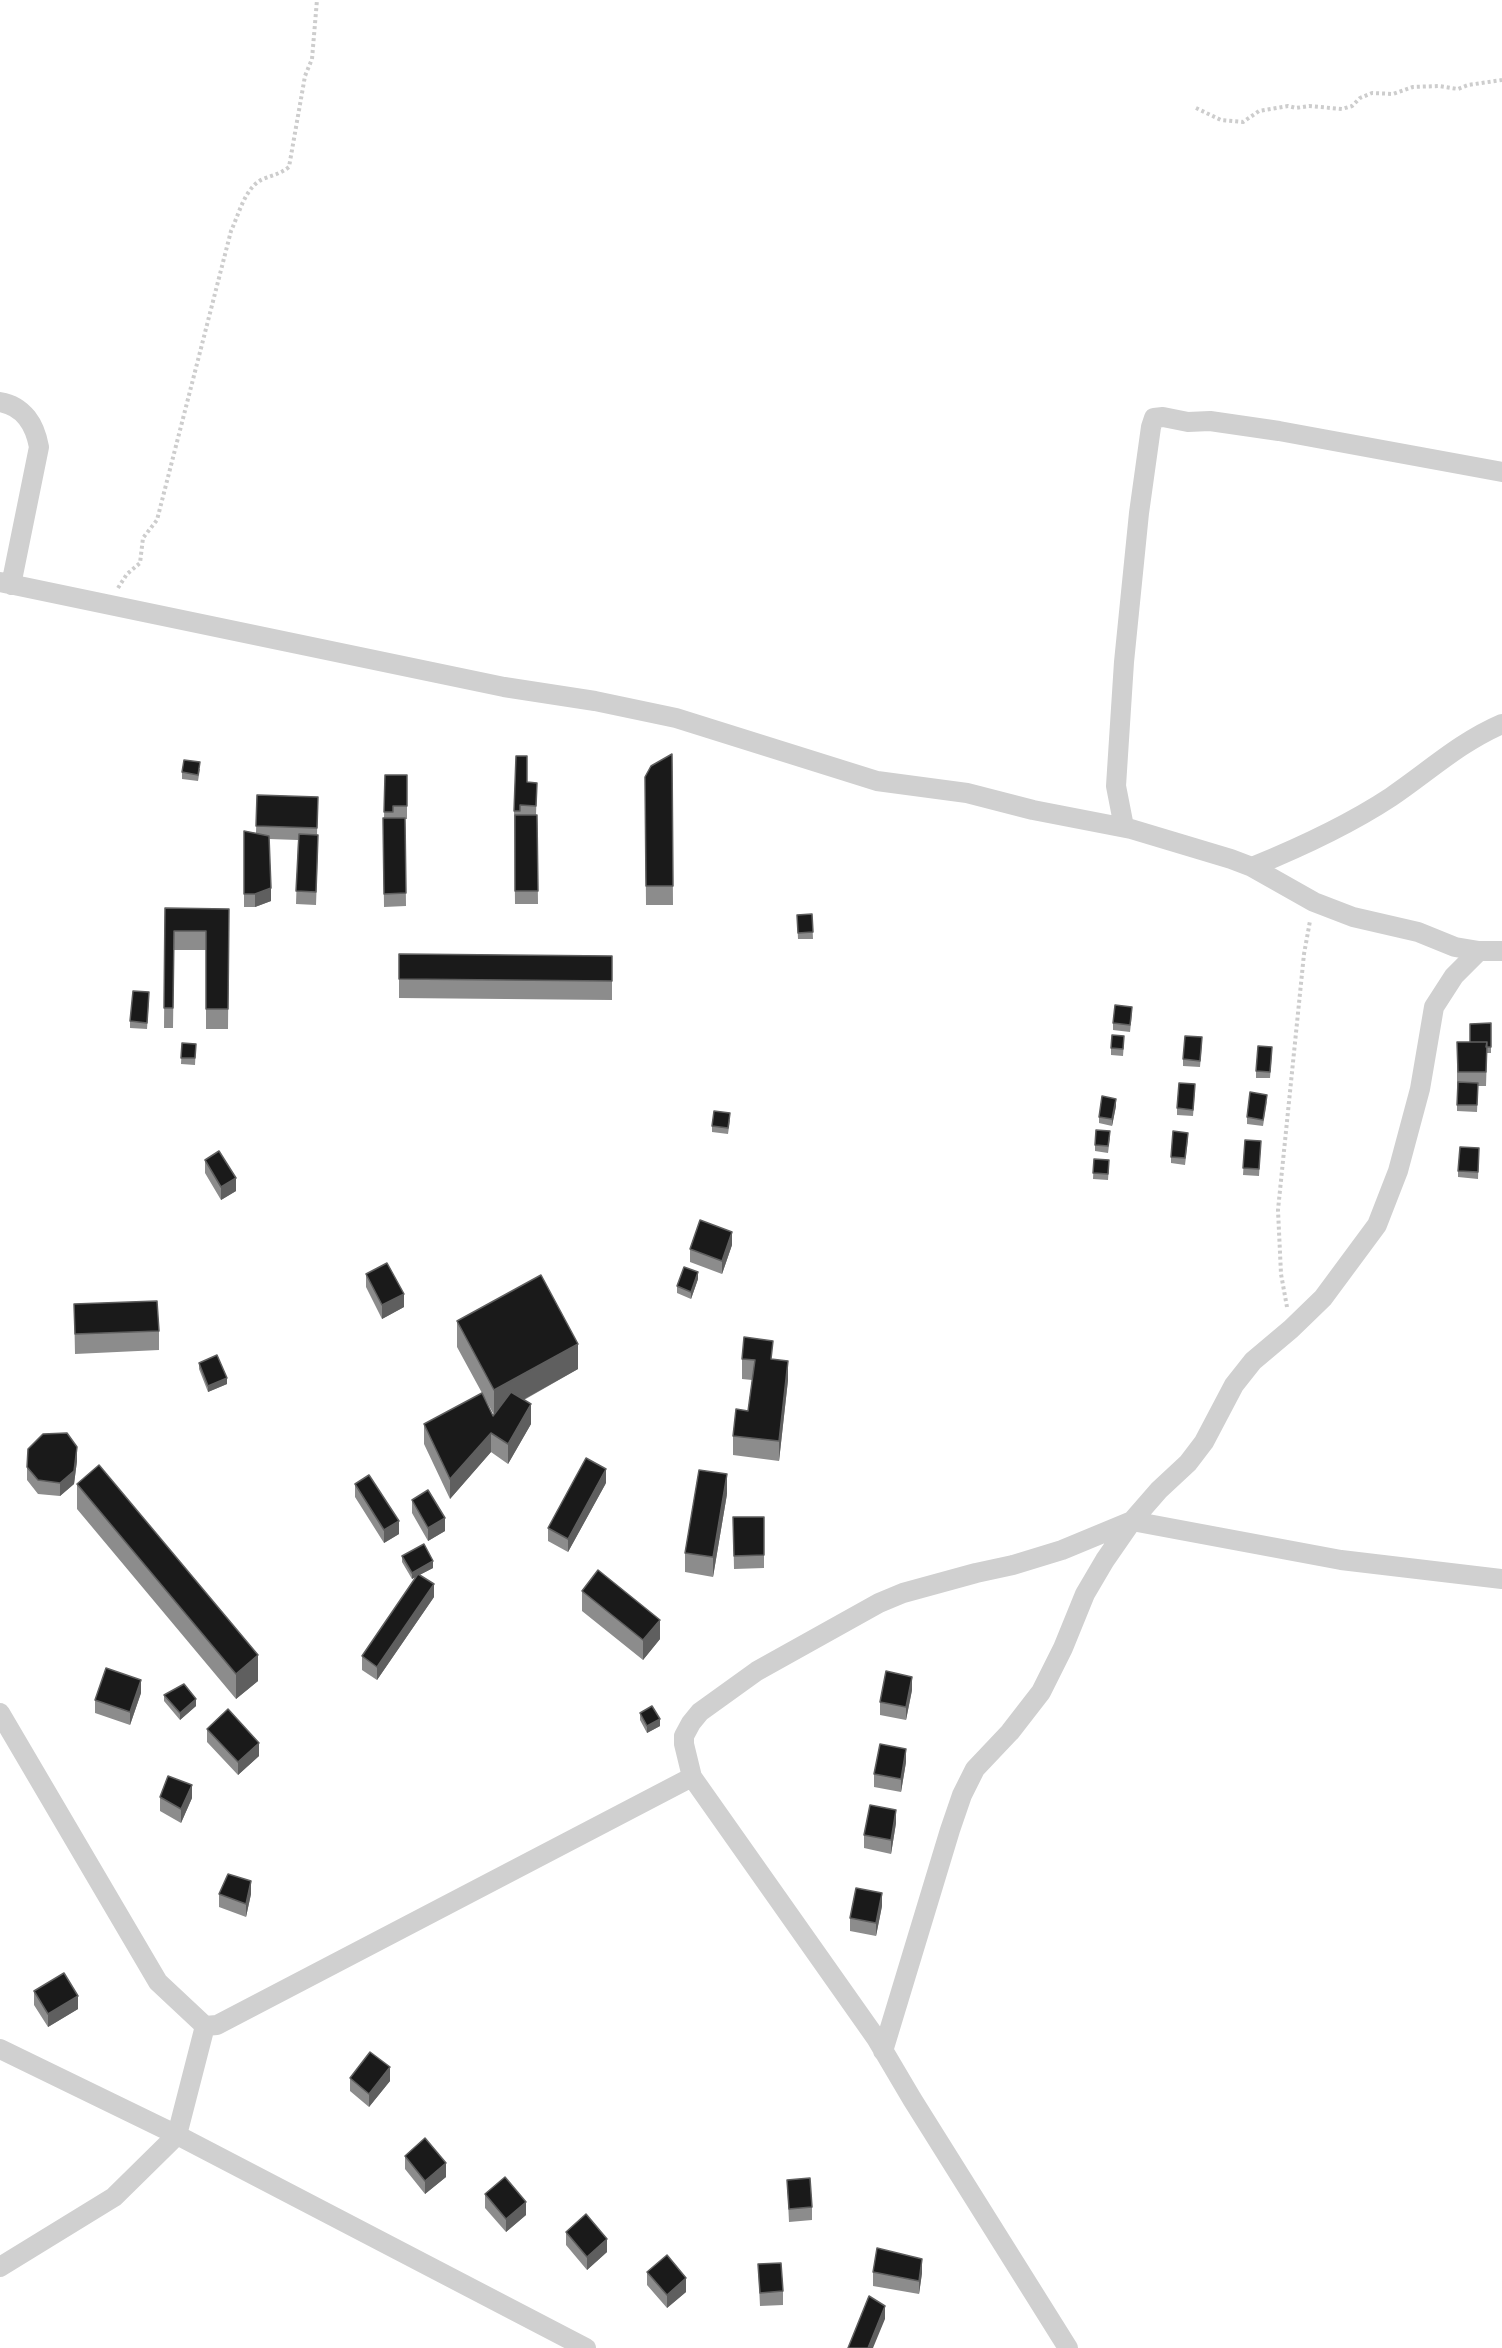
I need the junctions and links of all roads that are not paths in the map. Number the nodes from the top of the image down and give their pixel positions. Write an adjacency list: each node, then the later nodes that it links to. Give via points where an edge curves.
1 (0, 402): 3 (street, via 22,411 30,420 39,447)
2 (1502, 472): 5 (street, via 1280,431 1154,418 1139,513 1124,662 1116,786)
3 (6, 584): 5 (street, via 504,687 676,718 877,781 968,793)
4 (1502, 724): 6 (street, via 1465,742 1417,780 1358,817)
5 (1124, 827): 6 (street)
6 (1252, 867): 7 (street, via 1314,902 1353,917)
7 (1479, 951): 8 (street); 9 (street, via 1454,976 1434,1007 1420,1089 1398,1171 1377,1225 1323,1298 1253,1361 1234,1385 1204,1442)
8 (1502, 951)
9 (1132, 1521): 10 (street, via 1341,1560); 12 (street, via 1062,1550 903,1593 757,1671 700,1712 691,1723 684,1744); 15 (street, via 1085,1594 1041,1692 975,1769 962,1795)
10 (1502, 1579)
11 (0, 1713): 13 (street, via 158,1982)
12 (692, 1777): 13 (street, via 217,2025); 15 (street)
13 (206, 2026): 16 (street)
14 (0, 2049): 16 (street)
15 (883, 2051): 19 (street)
16 (177, 2135): 17 (street, via 114,2197); 18 (street)
17 (0, 2267)
18 (586, 2348)
19 (1068, 2348)

